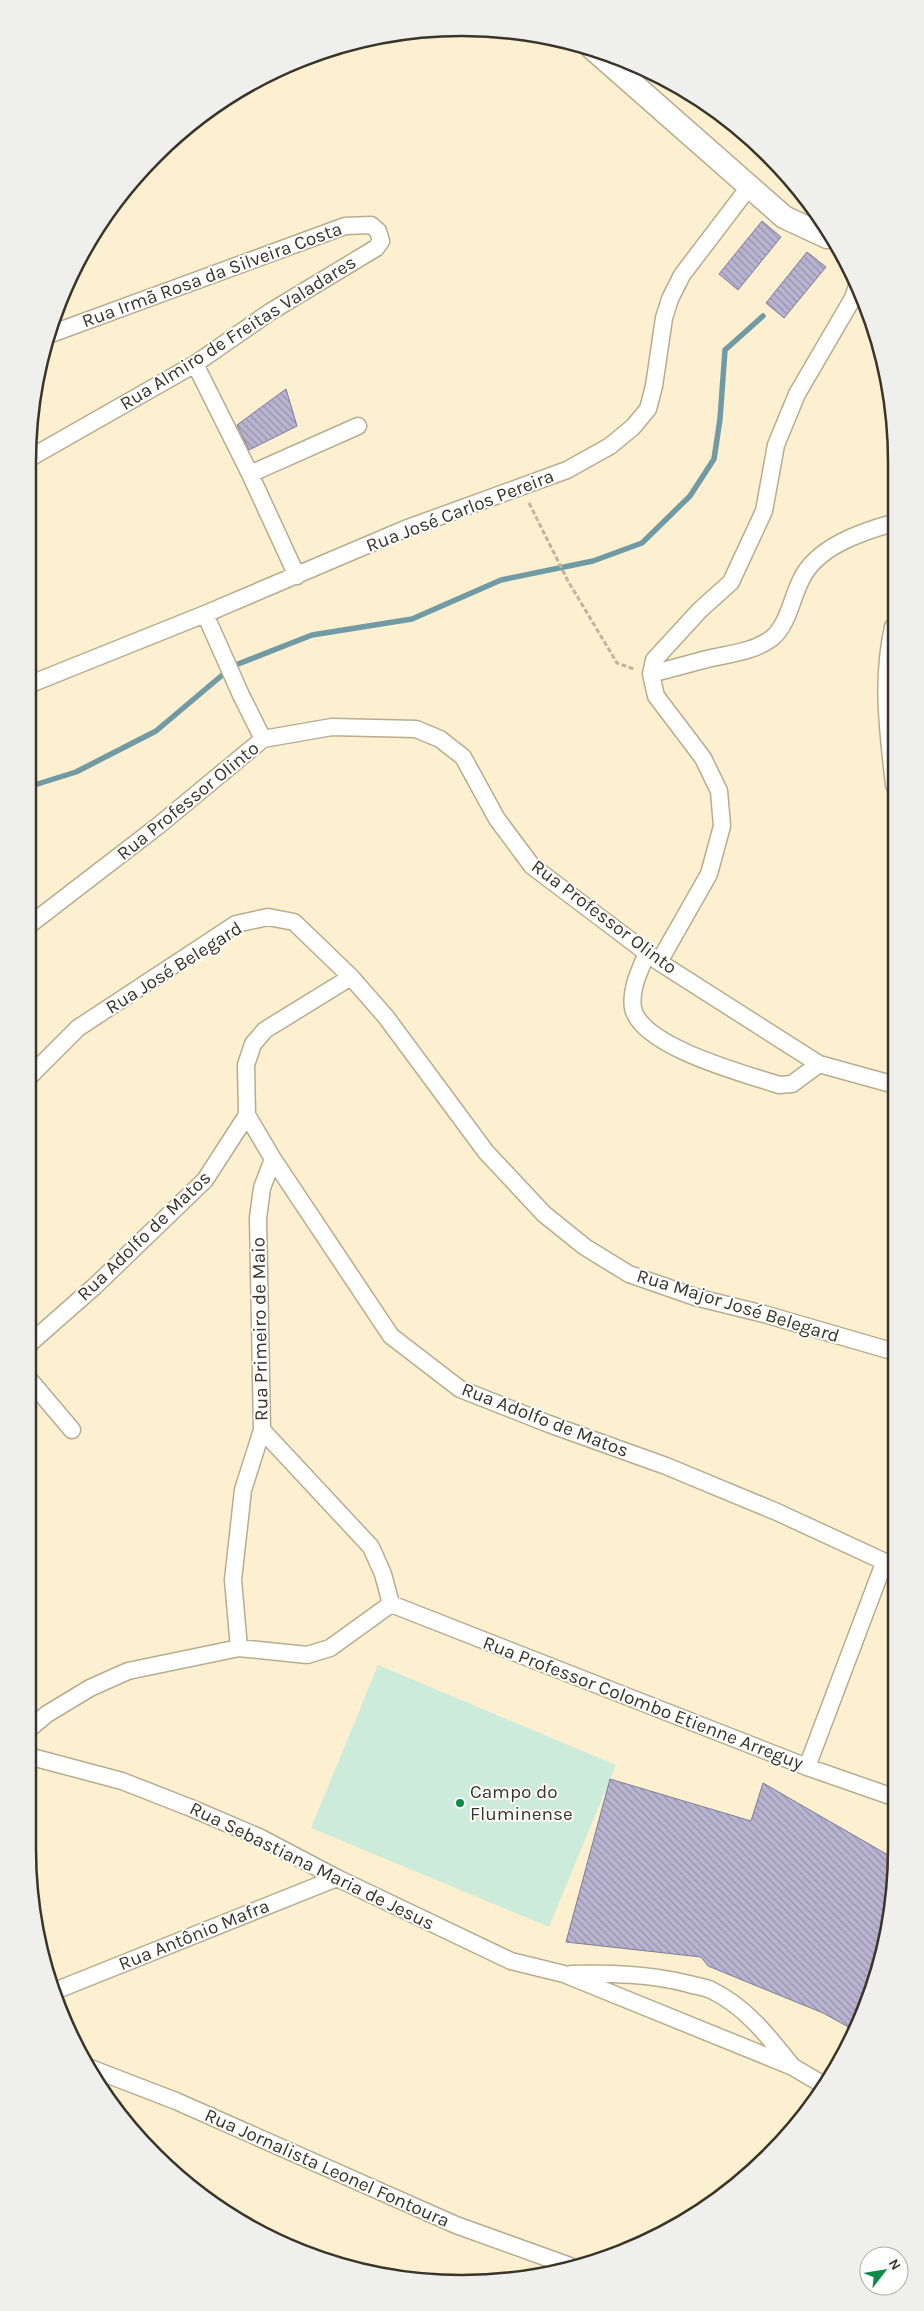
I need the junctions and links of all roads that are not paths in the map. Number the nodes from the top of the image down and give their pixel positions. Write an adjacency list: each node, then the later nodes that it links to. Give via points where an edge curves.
1 (609, 63): 2 (main road)
2 (750, 188): 3 (main road); 14 (street, Rua José Carlos Pereira, via 682,275 670,299 648,408 633,427 610,446 567,470 405,529)
3 (784, 217): 4 (main road); 5 (main road)
4 (815, 224)
5 (822, 235)
6 (370, 251): 8 (street, Rua Irmã Rosa da Silveira Costa, via 381,241 375,227 362,224 345,226); 9 (street, Rua Almiro de Freitas Valadares, via 270,312)
7 (854, 296): 17 (street, via 797,394 776,445 764,511 731,582 668,642 654,660)
8 (57, 332)
9 (195, 364): 11 (street, Rua Almiro de Freitas Valadares); 12 (street)
10 (358, 426): 12 (street)
11 (36, 454)
12 (250, 474): 14 (street)
13 (888, 524): 17 (street, via 832,547 813,562 801,578 792,603 773,637 748,650)
14 (297, 576): 15 (street, Rua José Carlos Pereira)
15 (205, 614): 18 (street, Rua José Carlos Pereira); 20 (street)
16 (888, 658): 19 (street, via 885,676)
17 (651, 674): 22 (street, via 656,696 703,758 719,792 722,826 709,874)
18 (36, 682)
19 (888, 728)
20 (263, 739): 21 (street, Rua Professor Olinto, via 158,826); 22 (street, Rua Professor Olinto, via 332,727 416,729 440,739 464,757 497,819 532,866)
21 (36, 920)
22 (653, 957): 24 (street, Rua Professor Olinto); 24 (street, via 632,994 633,1010 653,1035 692,1056 779,1085 792,1084)
23 (352, 977): 25 (street, Rua José Belegard, via 294,922 268,917 236,924 78,1028); 27 (street, Rua Adolfo de Matos, via 265,1030 253,1044 246,1065); 30 (street, Rua Major José Belegard, via 386,1017 486,1152 544,1214 585,1247 629,1274 695,1297)
24 (820, 1064): 26 (street, Rua Professor Olinto)
25 (36, 1070)
26 (888, 1083)
27 (247, 1115): 28 (street, Rua Adolfo de Matos); 29 (street, Rua Adolfo de Matos, via 206,1180)
28 (273, 1159): 33 (street, Rua Primeiro de Maio, via 262,1188 258,1218); 34 (street, Rua Adolfo de Matos, via 392,1336 460,1389 666,1466)
29 (36, 1338)
30 (888, 1350)
31 (36, 1387): 32 (street)
32 (72, 1430)
33 (262, 1430): 36 (street, via 371,1547 384,1574); 37 (street, Rua Primeiro de Maio, via 243,1490 233,1580)
34 (888, 1564)
35 (888, 1570): 40 (street)
36 (391, 1604): 37 (street, via 330,1648 307,1656); 40 (street, Rua Professor Colombo Etienne Arreguy)
37 (239, 1648): 38 (street, via 128,1671 90,1688)
38 (36, 1723)
39 (36, 1758): 42 (street, Rua Sebastiana Maria de Jesus, via 122,1781 191,1808 259,1837)
40 (807, 1768): 41 (street, Rua Professor Colombo Etienne Arreguy)
41 (888, 1795)
42 (336, 1878): 43 (street, Rua Sebastiana Maria de Jesus, via 511,1961); 44 (street, Rua Antônio Mafra)
43 (564, 1974): 45 (street, Rua Sebastiana Maria de Jesus); 45 (street, Rua Sebastiana Maria de Jesus, via 622,1973 711,1990 743,2011 766,2033)
44 (60, 1989)
45 (793, 2067): 47 (street, Rua Sebastiana Maria de Jesus)
46 (99, 2071): 48 (street, Rua Jornalista Leonel Fontoura, via 176,2101 456,2225)
47 (819, 2082)
48 (561, 2263)

